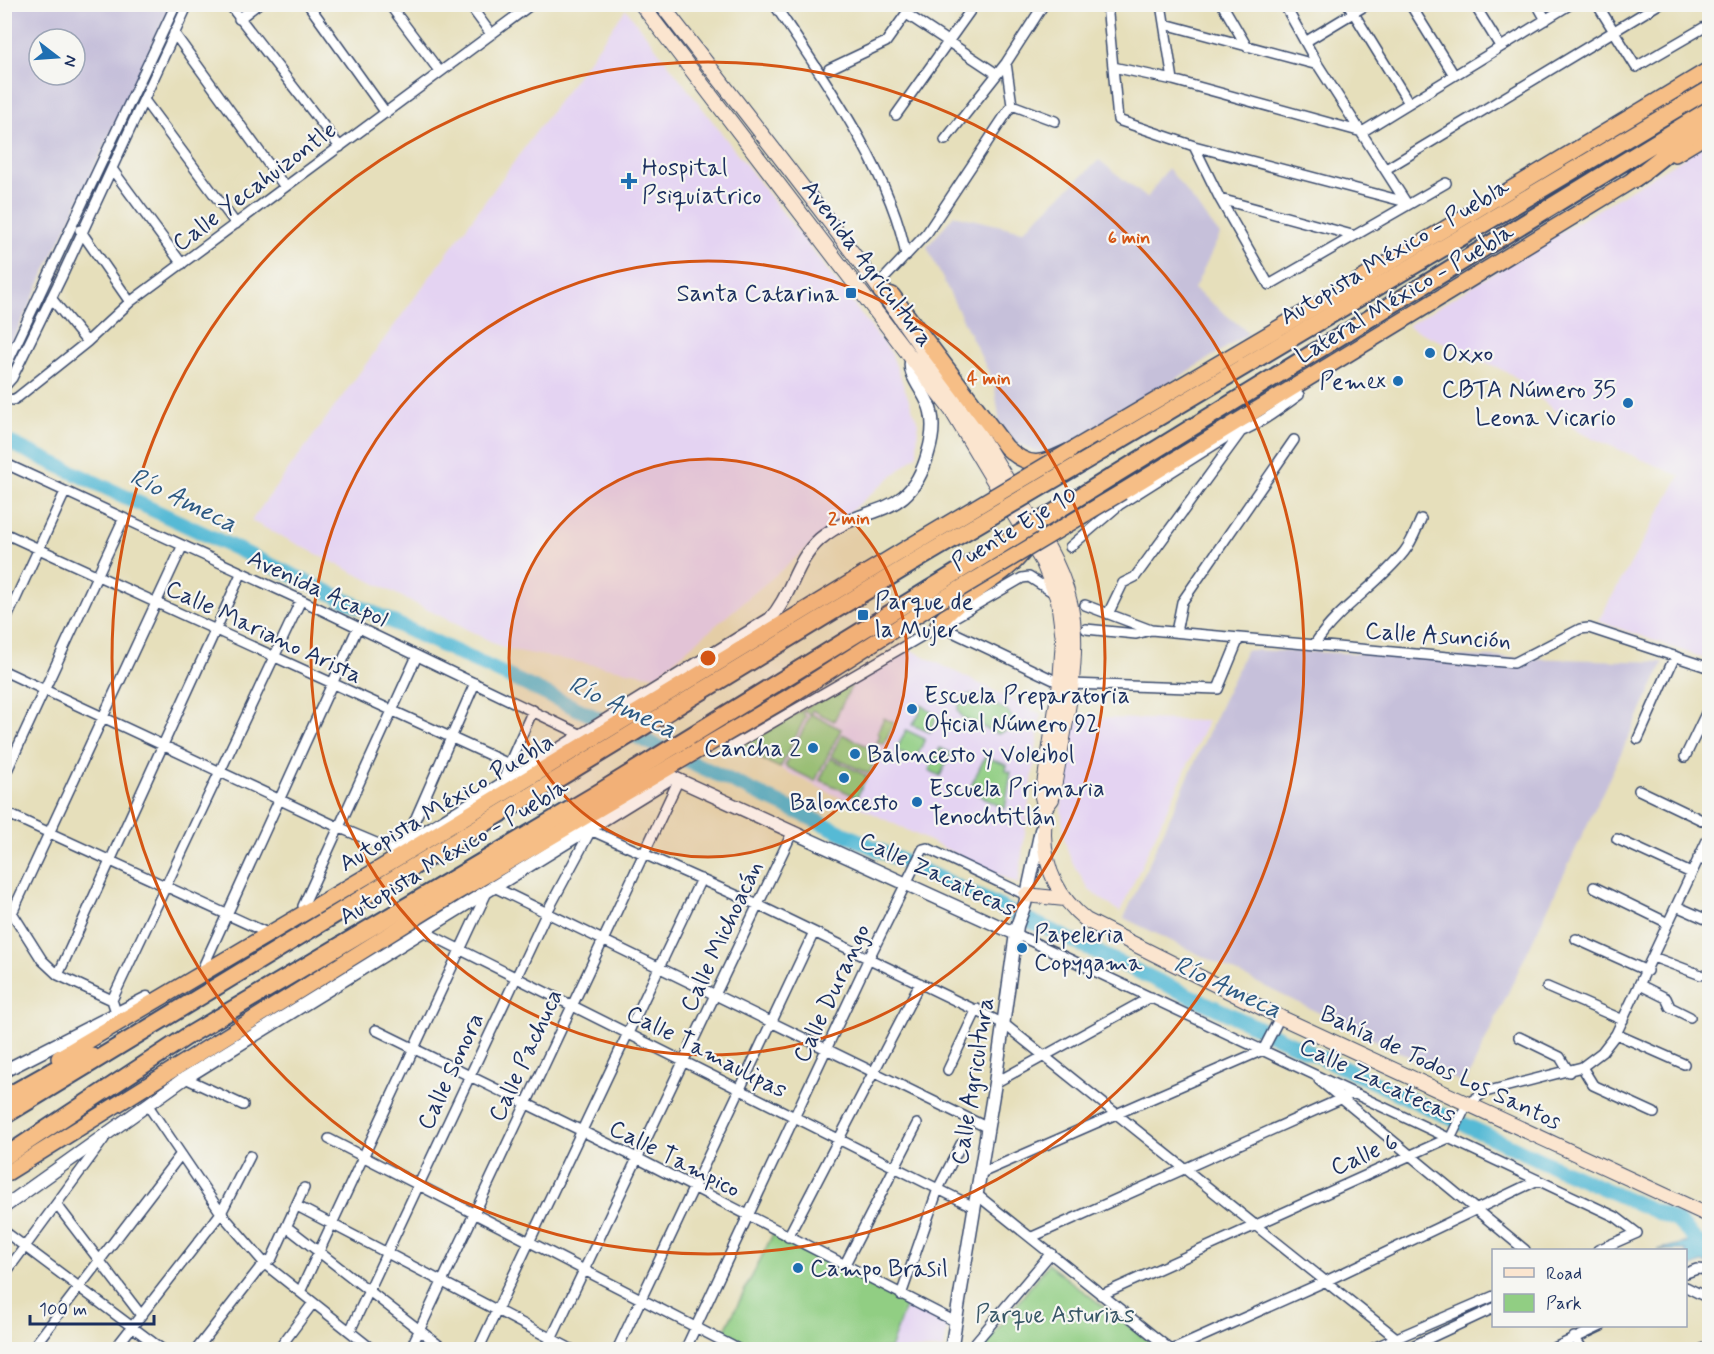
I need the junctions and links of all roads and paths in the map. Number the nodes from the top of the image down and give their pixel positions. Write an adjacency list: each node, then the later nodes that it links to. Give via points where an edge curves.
1 (176, 4): 67 (street)
2 (188, 4): 34 (street)
3 (229, 4): 29 (street)
4 (258, 4): 29 (street)
5 (308, 4): 54 (street)
6 (389, 4): 45 (street)
7 (469, 4): 35 (street)
8 (532, 4): 35 (street, Calle Yecahuizontle)
9 (641, 4): 84 (main road, Avenida Agricultura)
10 (661, 4): 80 (main road, Avenida Agricultura)
11 (774, 4): 76 (street, via 862,146 897,217)
12 (913, 4): 28 (street)
13 (975, 4): 37 (street)
14 (1044, 4): 40 (street)
15 (1107, 4): 42 (street)
16 (1161, 4): 31 (street)
17 (1222, 4): 39 (street)
18 (1284, 4): 36 (street)
19 (1348, 4): 27 (street)
20 (1368, 4): 27 (street)
21 (1410, 4): 47 (street)
22 (1474, 4): 38 (street)
23 (1537, 4): 30 (street)
24 (1571, 4): 30 (street)
25 (1597, 4): 33 (street)
26 (1659, 4): 33 (street)
27 (1354, 14): 36 (street); 51 (street)
28 (908, 15): 37 (street); 43 (street, via 886,42)
29 (238, 19): 62 (street)
30 (1546, 20): 38 (street)
31 (1165, 24): 39 (street); 48 (street)
32 (1710, 24): 33 (street, via 1636,67)
33 (1614, 32): 64 (street)
34 (174, 33): 50 (street); 68 (street)
35 (491, 34): 45 (street, Calle Yecahuizontle)
36 (1305, 42): 41 (street)
37 (950, 43): 46 (street); 55 (street, via 934,58)
38 (1500, 46): 47 (street)
39 (1247, 47): 41 (street)
40 (1006, 63): 46 (street); 52 (street)
41 (1318, 65): 58 (street)
42 (1113, 67): 48 (street); 61 (street, via 1118,120)
43 (829, 69)
44 (1710, 69): 92 (highway, Lateral México - Puebla)
45 (440, 72): 54 (street, Calle Yecahuizontle)
46 (997, 74): 60 (street)
47 (1454, 75): 51 (street)
48 (1173, 80): 58 (street)
49 (1710, 89): 93 (highway, Autopista México - Puebla)
50 (144, 100): 63 (street); 72 (street)
51 (1409, 103): 58 (street)
52 (1012, 105): 57 (street); 76 (street, via 927,233)
53 (1710, 109): 95 (highway, Autopista México - Puebla)
54 (386, 113): 62 (street, Calle Yecahuizontle)
55 (896, 115)
56 (1710, 119): 65 (highway)
57 (1055, 121)
58 (1362, 132): 64 (street)
59 (1710, 133): 65 (highway, Lateral México - Puebla)
60 (945, 140)
61 (1194, 146): 70 (street); 71 (street)
62 (340, 147): 68 (street, Calle Yecahuizontle)
63 (112, 169): 69 (street); 77 (street)
64 (1386, 169): 71 (street)
65 (1634, 179): 91 (highway, Lateral México - Puebla)
66 (1446, 183): 71 (street)
67 (93, 184): 69 (street); 73 (street)
68 (285, 187): 72 (street, Calle Yecahuizontle)
69 (102, 190): 74 (street)
70 (1220, 199): 75 (street); 75 (street, via 1269,285)
71 (1406, 203): 75 (street)
72 (236, 224): 77 (street, Calle Yecahuizontle)
73 (73, 226): 74 (street); 78 (street)
74 (83, 232): 79 (street); 82 (street)
75 (1352, 235)
76 (906, 256): 80 (street)
77 (182, 264): 82 (street, Calle Yecahuizontle)
78 (52, 271): 79 (street); 85 (street)
79 (62, 276): 81 (street)
80 (879, 289): 92 (highway, via 892,295 1013,454 1041,464); 130 (main road, Avenida Agricultura, via 961,403 1055,559 1073,619)
81 (51, 298): 83 (street); 86 (street)
82 (130, 302): 83 (street, Calle Yecahuizontle)
83 (87, 342): 88 (street, Calle Yecahuizontle, via 18,397)
84 (912, 358): 108 (main road, Avenida Agricultura, via 951,410 1043,563); 133 (street, via 910,367 928,399 932,425 928,452 916,485 899,501 838,526 810,548 786,599 770,619)
85 (4, 370)
86 (4, 387)
87 (1299, 395): 89 (street)
88 (4, 398)
89 (1240, 433): 91 (street); 113 (street, via 1135,577 1124,583)
90 (1294, 440): 120 (street, via 1182,602)
91 (1209, 443): 97 (highway, Lateral México - Puebla); 103 (street, via 1119,506)
92 (1070, 451): 105 (highway, Puente Eje 10, bridge)
93 (1102, 451): 105 (highway, Puente Eje 10, bridge)
94 (5, 466): 96 (street, Avenida Acapol)
95 (1113, 476): 109 (highway, Puente Eje 10, bridge)
96 (65, 492): 99 (street, Avenida Acapol); 101 (street)
97 (1122, 492): 104 (highway, Puente Eje 10, bridge)
98 (1421, 519): 122 (street, via 1394,564 1328,624)
99 (123, 520): 102 (street, Avenida Acapol); 107 (street)
100 (4, 533): 101 (street, Calle Mariano Arista)
101 (39, 547): 107 (street, Calle Mariano Arista); 114 (street)
102 (182, 547): 106 (street, Avenida Acapol); 111 (street)
103 (1070, 547)
104 (1025, 550): 109 (highway, Puente Eje 10, bridge); 115 (highway, via 1013,567 950,608)
105 (911, 555): 133 (highway, Autopista México Puebla); 218 (highway, Autopista México - Puebla, via 623,740)
106 (241, 574): 110 (street, Avenida Acapol); 118 (street)
107 (98, 575): 111 (street, Calle Mariano Arista); 131 (street)
108 (1056, 594): 115 (street, via 1029,577 1022,578); 130 (main road, Avenida Agricultura)
109 (930, 598): 170 (highway, via 787,698 652,776); 254 (highway, Autopista México - Puebla, via 690,735 186,1037)
110 (301, 600): 116 (street, Avenida Acapol); 125 (street)
111 (156, 603): 118 (street, Calle Mariano Arista); 136 (street)
112 (1085, 605): 113 (street, Calle Asunción)
113 (1108, 614): 119 (street, Calle Asunción)
114 (4, 624)
115 (938, 625): 130 (street); 141 (street)
116 (358, 627): 123 (street, Avenida Acapol); 128 (street)
117 (1086, 629): 119 (street, Calle Asunción, via 1136,634)
118 (215, 630): 125 (street, Calle Mariano Arista); 140 (street)
119 (1151, 630): 120 (street, Calle Asunción)
120 (1176, 632): 121 (street, Calle Asunción)
121 (1239, 638): 122 (street, Calle Asunción); 130 (street, via 1218,689)
122 (1314, 645): 124 (street, Calle Asunción, via 1514,663 1589,628)
123 (417, 656): 129 (street, Avenida Acapol); 135 (street)
124 (1675, 656): 126 (street, Calle Asunción); 139 (street)
125 (274, 657): 128 (street, Calle Mariano Arista); 144 (street)
126 (1710, 668)
127 (4, 671): 131 (street)
128 (332, 683): 135 (street, Calle Mariano Arista); 149 (street)
129 (475, 683): 134 (street, Avenida Acapol); 138 (street)
130 (1065, 683): 151 (main road, Avenida Agricultura, via 1052,799)
131 (44, 689): 136 (street); 145 (street)
132 (1710, 705): 142 (street)
133 (633, 709): 137 (highway, Autopista México Puebla)
134 (533, 710): 137 (street, Avenida Acapol); 143 (street)
135 (392, 711): 138 (street, Calle Mariano Arista); 153 (street)
136 (103, 717): 140 (street); 156 (street)
137 (585, 736): 147 (highway, Autopista México Puebla); 147 (street, Autopista México Puebla)
138 (450, 737): 143 (street, Calle Mariano Arista); 159 (street)
139 (1638, 739)
140 (162, 745): 144 (street); 162 (street)
141 (729, 748)
142 (1685, 757)
143 (508, 764): 147 (street)
144 (221, 772): 149 (street); 167 (street)
145 (4, 777)
146 (675, 778): 154 (street); 155 (street, Calle Zacatecas); 160 (street, Calle Pachuca)
147 (501, 789): 159 (street, Autopista México Puebla); 231 (highway, Autopista México Puebla, via 127,1020)
148 (1639, 790): 152 (street)
149 (278, 799): 153 (street); 179 (street)
150 (4, 812): 156 (street)
151 (1045, 814): 171 (main road, Bahía de Todos Los Santos, via 1044,848 1050,877); 173 (street, Calle Agricultura)
152 (1710, 824)
153 (338, 827): 159 (street); 175 (street)
154 (590, 829): 160 (street); 168 (street); 177 (street, Calle Sonora)
155 (792, 831): 166 (street, Calle Zacatecas); 174 (street, Calle Michoacán)
156 (50, 833): 162 (street); 178 (street)
157 (1710, 834): 161 (street)
158 (1617, 839): 164 (street)
159 (399, 848): 175 (street, Autopista México Puebla)
160 (643, 854): 165 (street); 186 (street, Calle Pachuca)
161 (1698, 858): 163 (street); 164 (street)
162 (109, 860): 167 (street); 194 (street)
163 (1710, 863)
164 (1691, 873): 176 (street)
165 (701, 879): 174 (street); 192 (street)
166 (907, 879): 173 (street, Calle Durango, via 927,848); 183 (street, Calle Zacatecas); 189 (street, Calle Durango)
167 (167, 887): 179 (street); 202 (street)
168 (490, 887): 170 (street); 177 (street); 188 (street)
169 (1594, 887): 181 (street)
170 (460, 899): 182 (street); 261 (highway)
171 (1065, 899): 173 (main road); 207 (main road, Bahía de Todos Los Santos, via 1086,920)
172 (4, 900): 178 (street)
173 (1025, 900): 183 (street, Calle Agricultura)
174 (758, 905): 185 (street); 200 (street, Calle Michoacán)
175 (303, 906): 184 (street, Autopista México Puebla)
176 (1676, 906): 180 (street); 181 (street)
177 (547, 912): 186 (street); 196 (street, Calle Sonora)
178 (12, 913): 194 (street, via 42,960)
179 (225, 914): 184 (street); 191 (street)
180 (1710, 921)
181 (1668, 923): 190 (street)
182 (421, 930): 188 (street, Calle Tamaulipas); 229 (street)
183 (1016, 930): 201 (street, Calle Zacatecas); 210 (street, Calle Agricultura)
184 (263, 931): 191 (street, Autopista México Puebla)
185 (814, 932): 189 (street); 209 (street)
186 (603, 939): 192 (street); 203 (street, Calle Pachuca)
187 (1576, 939): 193 (street)
188 (461, 951): 196 (street, Calle Tamaulipas); 216 (street)
189 (868, 957): 197 (street); 215 (street, Calle Durango)
190 (1653, 957): 193 (street); 195 (street)
191 (204, 965): 205 (street, Autopista México Puebla)
192 (659, 966): 200 (street); 212 (street)
193 (1647, 971): 198 (street)
194 (58, 975): 202 (street)
195 (1701, 975)
196 (516, 978): 203 (street, Calle Tamaulipas); 228 (street, Calle Sonora)
197 (920, 982): 204 (street); 227 (street)
198 (1640, 985): 206 (street, via 1666,998 1670,1008); 208 (street)
199 (1547, 987): 208 (street)
200 (716, 994): 209 (street); 220 (street, Calle Michoacán)
201 (1151, 997): 217 (street, Calle Zacatecas); 219 (street)
202 (112, 1000): 205 (street)
203 (571, 1005): 212 (street, Calle Tamaulipas); 237 (street, Calle Pachuca)
204 (977, 1009): 210 (street); 223 (street)
205 (117, 1015): 224 (street, Autopista México Puebla)
206 (1690, 1017)
207 (1279, 1020): 217 (street); 239 (main road, Bahía de Todos Los Santos)
208 (1623, 1020): 213 (street)
209 (772, 1022): 215 (street); 232 (street)
210 (1004, 1024): 219 (street); 230 (street, Calle Agricultura)
211 (376, 1030): 216 (street, Calle Tampico)
212 (628, 1034): 220 (street, Calle Tamaulipas); 247 (street)
213 (1616, 1034): 221 (street); 222 (street, via 1602,1052)
214 (1519, 1037): 226 (street, via 1560,1058)
215 (827, 1048): 227 (street); 243 (street, Calle Durango)
216 (415, 1049): 228 (street, Calle Tampico); 256 (street)
217 (1263, 1050): 225 (street, Calle Zacatecas); 240 (street)
218 (106, 1052): 234 (highway, via 77,1058); 242 (highway, Autopista México - Puebla)
219 (1044, 1057): 230 (street); 240 (street)
220 (683, 1061): 232 (street, Calle Tamaulipas); 257 (street, Calle Michoacán)
221 (1684, 1064)
222 (1582, 1067): 226 (street); 241 (street, via 1593,1085)
223 (948, 1070)
224 (4, 1071)
225 (1308, 1072): 233 (street, Calle Zacatecas); 235 (street)
226 (1569, 1072): 239 (street, via 1485,1092)
227 (875, 1073): 246 (street); 250 (street)
228 (469, 1076): 237 (street, Calle Tampico); 263 (street, Calle Sonora)
229 (185, 1078): 236 (street); 238 (street)
230 (995, 1083): 246 (street, Calle Agricultura)
231 (4, 1089)
232 (740, 1090): 243 (street, Calle Tamaulipas); 265 (street)
233 (1354, 1093): 235 (street); 248 (street, Calle Zacatecas)
234 (4, 1098)
235 (1341, 1099): 253 (street); 259 (street)
236 (147, 1104): 245 (street); 252 (street)
237 (524, 1104): 247 (street, Calle Tampico); 273 (street, Calle Pachuca)
238 (243, 1105)
239 (1465, 1107): 248 (street); 275 (main road, Bahía de Todos Los Santos)
240 (1113, 1113): 259 (street); 260 (street)
241 (1654, 1113)
242 (4, 1116)
243 (794, 1117): 250 (street, Calle Tamaulipas); 276 (street, Calle Durango)
244 (917, 1124): 258 (street)
245 (112, 1128): 268 (street); 270 (street)
246 (988, 1128): 260 (street, Calle Agricultura)
247 (581, 1133): 257 (street, Calle Tampico); 283 (street)
248 (1453, 1133): 253 (street, Calle 6); 262 (street, Calle Zacatecas)
249 (328, 1139): 256 (street)
250 (840, 1140): 258 (street, Calle Tamaulipas); 281 (street)
251 (961, 1144): 266 (street)
252 (181, 1154): 274 (street); 290 (street)
253 (1409, 1155): 272 (street); 278 (street, Calle 6)
254 (4, 1156)
255 (250, 1156): 274 (street)
256 (364, 1156): 263 (street); 277 (street)
257 (637, 1158): 265 (street, Calle Tampico); 293 (street, Calle Michoacán)
258 (894, 1167): 266 (street, Calle Tamaulipas); 292 (street)
259 (1184, 1169): 278 (street); 282 (street)
260 (979, 1174): 267 (street, Calle Agricultura)
261 (4, 1175)
262 (1538, 1180): 272 (street); 286 (street, Calle Zacatecas, via 1616,1217 1637,1233)
263 (418, 1184): 273 (street); 289 (street, Calle Sonora)
264 (304, 1188): 269 (street)
265 (694, 1188): 276 (street, Calle Tampico); 306 (street)
266 (938, 1189): 271 (street, Calle Tamaulipas); 303 (street)
267 (976, 1194): 271 (street, Calle Agricultura); 282 (street)
268 (57, 1205): 284 (street); 290 (street)
269 (297, 1206): 277 (street); 279 (street)
270 (4, 1207)
271 (974, 1207): 312 (street, Calle Agricultura)
272 (1476, 1210): 285 (street); 298 (street)
273 (473, 1212): 283 (street); 297 (street, Calle Pachuca)
274 (221, 1213): 291 (street); 311 (street)
275 (1710, 1216)
276 (747, 1217): 281 (street, Calle Tampico); 314 (street, Calle Durango)
277 (332, 1224): 287 (street); 289 (street)
278 (1254, 1226): 298 (street); 304 (street, Calle 6)
279 (287, 1227): 287 (street); 291 (street)
280 (4, 1231): 284 (street)
281 (788, 1237): 292 (street, Calle Tampico)
282 (1032, 1237): 288 (street)
283 (530, 1241): 293 (street); 310 (street)
284 (26, 1248): 296 (street); 299 (street)
285 (1523, 1249)
286 (1602, 1249)
287 (319, 1251): 301 (street); 302 (street)
288 (1050, 1253): 304 (street); 337 (street)
289 (386, 1254): 297 (street); 301 (street, Calle Sonora)
290 (98, 1260): 299 (street); 311 (street)
291 (266, 1265): 302 (street); 326 (street)
292 (844, 1266): 303 (street, Calle Tampico)
293 (584, 1269): 306 (street); 320 (street, Calle Michoacán)
294 (1710, 1270): 295 (street)
295 (1687, 1273)
296 (4, 1275)
297 (441, 1282): 310 (street); 316 (street, Calle Pachuca)
298 (1324, 1282): 318 (street); 338 (street)
299 (79, 1288): 313 (street); 323 (street)
300 (1687, 1288): 307 (street)
301 (369, 1290): 316 (street); 317 (street, Calle Sonora)
302 (300, 1292): 308 (street)
303 (901, 1294): 312 (street, Calle Tampico)
304 (1101, 1294): 338 (street)
305 (1492, 1297): 318 (street)
306 (641, 1298): 314 (street); 333 (street)
307 (1710, 1299)
308 (313, 1303): 317 (street); 327 (street)
309 (1492, 1309): 340 (street)
310 (497, 1310): 320 (street); 330 (street)
311 (141, 1315): 313 (street)
312 (956, 1322): 336 (street, Calle Agricultura)
313 (131, 1327): 324 (street); 325 (street)
314 (695, 1327): 334 (street, Calle Durango); 335 (street)
315 (1598, 1327): 319 (street)
316 (419, 1329): 328 (street, Calle Pachuca); 329 (street)
317 (350, 1331): 322 (street)
318 (1395, 1337): 339 (street)
319 (1574, 1337): 341 (street); 342 (street)
320 (551, 1338): 331 (street, Calle Michoacán); 332 (street)
321 (1710, 1344): 343 (street)
322 (368, 1348)
323 (31, 1350)
324 (114, 1350)
325 (163, 1350)
326 (196, 1350)
327 (278, 1350)
328 (410, 1350)
329 (445, 1350)
330 (478, 1350)
331 (546, 1350)
332 (573, 1350)
333 (616, 1350)
334 (685, 1350)
335 (740, 1350)
336 (951, 1350)
337 (969, 1350)
338 (1172, 1350)
339 (1369, 1350)
340 (1404, 1350)
341 (1550, 1350)
342 (1583, 1350)
343 (1701, 1350)

